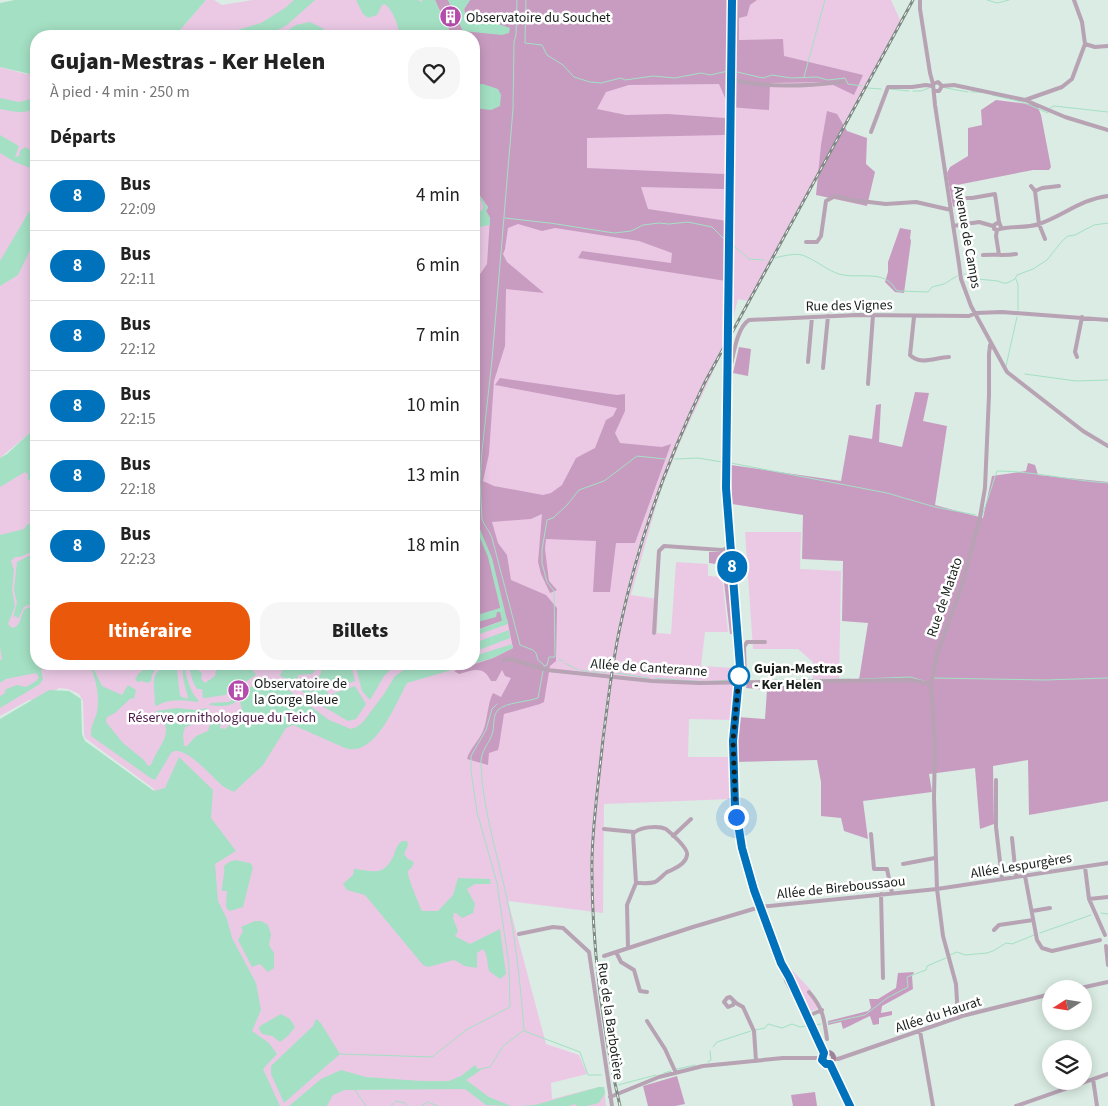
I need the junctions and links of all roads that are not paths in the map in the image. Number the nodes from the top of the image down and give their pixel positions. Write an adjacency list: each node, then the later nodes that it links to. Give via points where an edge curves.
1 (732, 0): 6 (main road)
2 (920, 0): 8 (street, Avenue de Camps, via 930,73)
3 (1074, 0): 4 (street)
4 (1085, 44): 5 (street); 9 (street, via 1072,78 1062,86)
5 (1108, 46)
6 (732, 79): 7 (street, via 802,86); 37 (main road)
7 (842, 82)
8 (936, 86): 9 (street, via 954,86); 11 (street, via 888,87); 17 (street, Avenue de Camps, via 935,105)
9 (1025, 100): 10 (street)
10 (1108, 130)
11 (871, 132)
12 (1031, 186): 14 (street)
13 (1059, 186): 14 (street)
14 (1035, 191): 19 (street)
15 (1108, 196): 19 (street, via 1086,200)
16 (967, 198): 18 (street, via 995,194)
17 (951, 210): 20 (street, Avenue de Camps); 25 (street, via 916,202 886,204 835,196 826,201 817,242)
18 (999, 222): 21 (street); 22 (street)
19 (1039, 224): 22 (street); 24 (street)
20 (953, 226): 21 (street, via 979,222); 29 (street, Avenue de Camps, via 961,279)
21 (993, 226): 23 (street)
22 (1001, 227): 23 (street)
23 (997, 230): 28 (street)
24 (1046, 239)
25 (806, 242)
26 (1016, 254): 28 (street)
27 (984, 255): 28 (street)
28 (999, 255)
29 (974, 314): 32 (street, Rue des Vignes); 34 (street, Rue des Vignes, via 1002,312); 38 (street, Avenue de Camps)
30 (873, 315): 31 (street, Rue des Vignes); 32 (street, Rue des Vignes); 46 (street)
31 (828, 316): 33 (street, Rue des Vignes); 44 (street)
32 (914, 316): 41 (street, via 910,356 925,361)
33 (812, 317): 36 (street, Rue des Vignes, via 749,320 741,328); 43 (street)
34 (1082, 317): 35 (street, Rue des Vignes); 42 (street, via 1075,352)
35 (1108, 320)
36 (737, 342): 37 (street); 39 (street, Rue des Vignes)
37 (728, 344): 40 (main road)
38 (990, 345): 48 (street, Avenue de Camps, via 1015,380); 56 (street, Rue de Matato, via 985,488 980,517 961,588 937,654)
39 (736, 349): 40 (street); 45 (street, Rue des Vignes)
40 (728, 350): 45 (main road)
41 (949, 357)
42 (1077, 357)
43 (808, 362)
44 (822, 368)
45 (728, 377): 49 (main road, via 726,488)
46 (868, 384)
47 (1108, 439): 48 (street)
48 (1107, 446)
49 (730, 548): 50 (street, via 661,548); 52 (main road)
50 (654, 633)
51 (765, 642): 52 (street, via 747,642)
52 (741, 648): 54 (street); 55 (main road)
53 (504, 660): 55 (street, Allée de Canteranne, via 511,659 544,669 652,681)
54 (745, 679)
55 (738, 683): 56 (street, Allée de Canteranne, via 910,680); 77 (main road, via 733,741 736,817 745,861)
56 (931, 684): 64 (street, Rue de Matato, via 935,744)
57 (996, 780): 70 (street, via 996,827)
58 (691, 819): 62 (street)
59 (604, 829): 60 (street)
60 (634, 832): 62 (street, via 660,828); 71 (street)
61 (871, 834): 73 (street, via 874,869 887,869)
62 (673, 836): 71 (street, via 687,850 686,859 656,881)
63 (1012, 838): 69 (street)
64 (935, 858): 66 (street); 72 (street, Rue de Matato)
65 (1108, 863): 67 (street, Allée Lespurgères)
66 (903, 864)
67 (1085, 867): 68 (street, Allée Lespurgères); 76 (street)
68 (1025, 876): 69 (street, Allée Lespurgères); 79 (street)
69 (1016, 877): 70 (street, Allée Lespurgères)
70 (1002, 880): 72 (street, Allée Lespurgères)
71 (636, 883): 86 (street, via 627,905)
72 (937, 889): 73 (street, Allée de Bireboussaou); 99 (street, Rue de Matato, via 943,936 956,984)
73 (892, 893): 74 (street, Allée de Bireboussaou)
74 (881, 894): 77 (street, Allée de Bireboussaou); 90 (street)
75 (1108, 896): 76 (street)
76 (1089, 899): 83 (street)
77 (760, 907): 86 (street, Allée de Bireboussaou); 98 (main road, via 783,968)
78 (1050, 908): 79 (street)
79 (1032, 911): 80 (street)
80 (1033, 920): 81 (street, via 999,925); 84 (street, via 1042,948 1052,952)
81 (994, 930)
82 (519, 934): 109 (street, Rue de la Barbotière, via 563,928 590,952)
83 (1106, 935): 84 (street)
84 (1100, 940): 85 (street)
85 (1107, 945): 89 (street)
86 (628, 948): 87 (street, Allée de Bireboussaou)
87 (616, 952): 88 (street, Allée de Bireboussaou); 93 (street, via 621,962 634,970 640,991)
88 (604, 956)
89 (1108, 964)
90 (883, 978)
91 (1108, 982): 92 (street)
92 (1092, 986)
93 (647, 992)
94 (809, 992): 97 (street)
95 (1042, 996): 99 (street, Allée du Haurat)
96 (734, 1002): 104 (street, via 744,1007 754,1031)
97 (822, 1010): 98 (street); 102 (street)
98 (807, 1017): 103 (main road)
99 (958, 1018): 101 (street, Allée du Haurat)
100 (646, 1021): 106 (street)
101 (920, 1032): 105 (street, Allée du Haurat); 113 (street)
102 (827, 1039)
103 (823, 1056): 104 (street); 105 (main road, via 831,1054); 105 (main road, via 824,1063)
104 (756, 1061): 106 (street)
105 (832, 1061): 112 (main road)
106 (676, 1073): 109 (street)
107 (1108, 1074): 108 (street)
108 (1093, 1079): 110 (street); 116 (street)
109 (610, 1097): 111 (street, Rue de la Barbotière)
110 (1036, 1099): 114 (street); 115 (street)
111 (612, 1106)
112 (850, 1106)
113 (933, 1106)
114 (1016, 1106)
115 (1037, 1106)
116 (1098, 1106)

